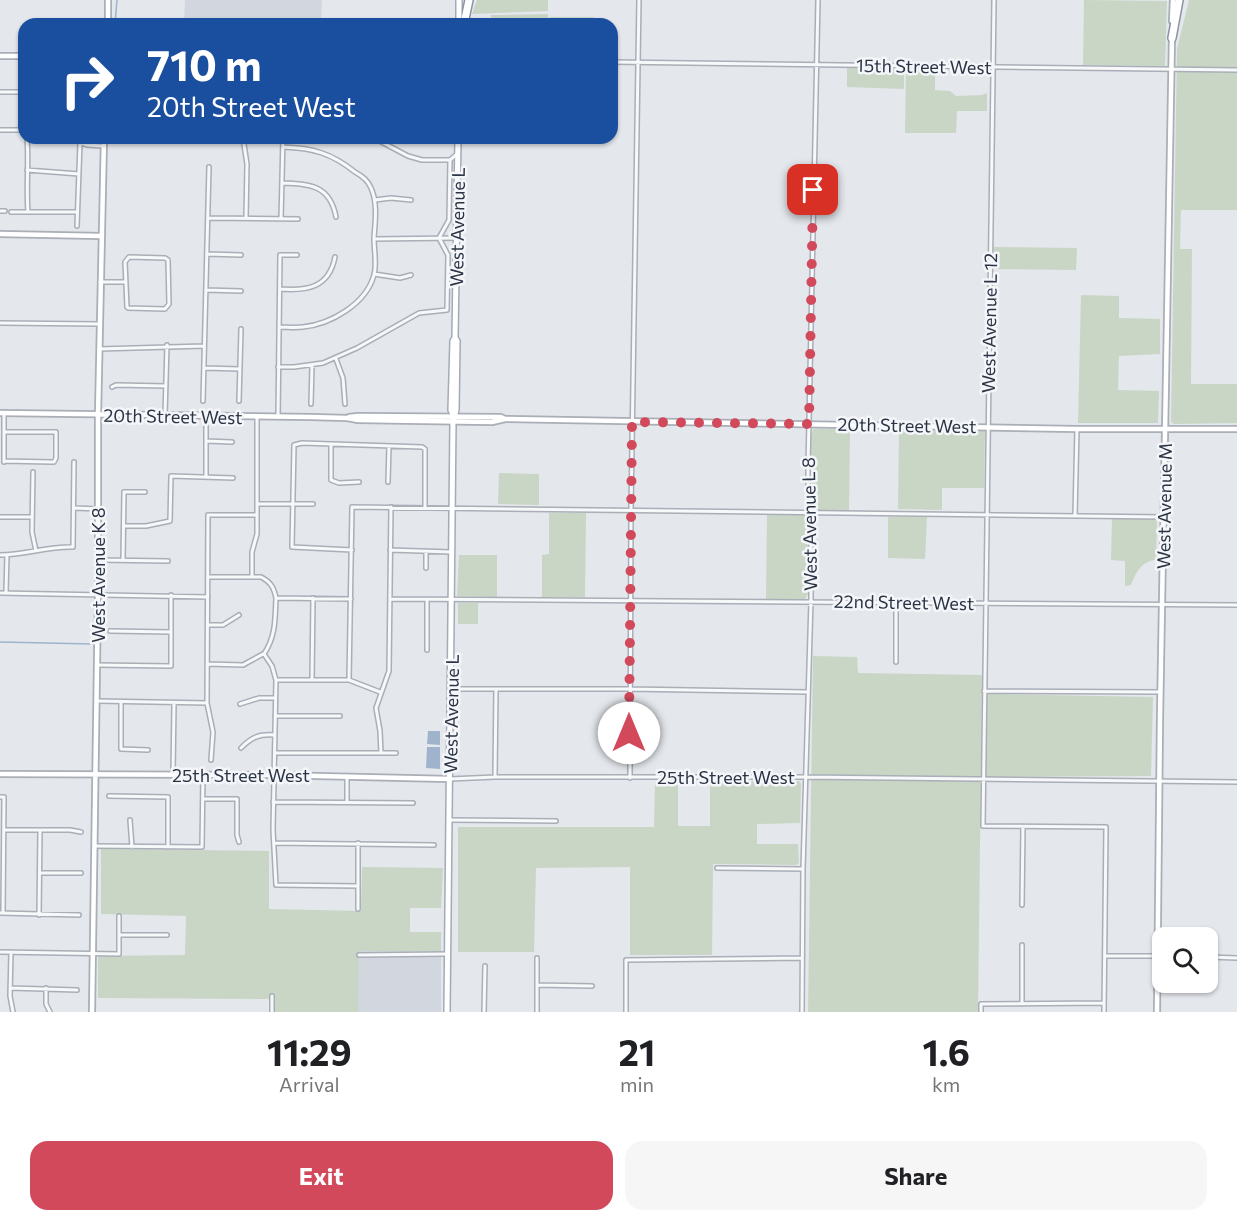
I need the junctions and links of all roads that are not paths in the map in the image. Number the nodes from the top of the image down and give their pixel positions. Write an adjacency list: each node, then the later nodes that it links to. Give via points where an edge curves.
1 (108, 0): 9 (main road)
2 (459, 0): 10 (main road)
3 (467, 0): 11 (highway)
4 (639, 0): 16 (street)
5 (818, 0): 17 (street, West Avenue L 8)
6 (994, 0): 18 (street, West Avenue L 12)
7 (1173, 0): 12 (main road, West Avenue M)
8 (1179, 0): 12 (highway)
9 (108, 18)
10 (462, 18)
11 (464, 18)
12 (1172, 38): 19 (main road, West Avenue M)
13 (0, 56): 14 (main road)
14 (18, 56)
15 (618, 62): 16 (street, 15th Street West)
16 (638, 63): 17 (street, 15th Street West); 91 (street)
17 (816, 64): 18 (street, 15th Street West); 92 (street, West Avenue L 8)
18 (993, 67): 19 (street, 15th Street West); 93 (street, West Avenue L 12)
19 (1171, 69): 20 (street, 15th Street West); 95 (main road, West Avenue M)
20 (1237, 70)
21 (0, 92): 22 (street)
22 (18, 92)
23 (0, 130): 24 (street)
24 (18, 130)
25 (27, 144): 36 (street)
26 (80, 144): 37 (street)
27 (88, 144): 31 (street)
28 (244, 144): 46 (street)
29 (385, 144): 34 (street, via 422,160)
30 (458, 144): 33 (main road, West Avenue L)
31 (104, 146): 51 (main road, West Avenue K 8)
32 (283, 147): 38 (street); 39 (street, via 308,148 340,160 366,180)
33 (458, 152): 34 (street, West Avenue L); 53 (main road, West Avenue L)
34 (450, 160): 52 (street, West Avenue L, via 449,220)
35 (209, 167): 45 (street)
36 (27, 170): 37 (street); 42 (street)
37 (80, 174): 43 (street)
38 (282, 183): 44 (street, via 304,183 318,188 330,200); 47 (street)
39 (375, 200): 40 (street); 54 (street)
40 (411, 200)
41 (11, 212): 42 (street)
42 (28, 212): 43 (street)
43 (77, 213): 49 (street)
44 (336, 217)
45 (208, 218): 46 (street); 55 (street)
46 (246, 218): 47 (street)
47 (282, 219): 48 (street)
48 (298, 219)
49 (77, 226)
50 (0, 234): 51 (main road)
51 (101, 236): 61 (main road, West Avenue K 8)
52 (439, 238): 53 (street); 54 (street); 73 (street, West Avenue L, via 448,255 447,310 409,317)
53 (457, 238): 90 (main road, West Avenue L)
54 (374, 239): 59 (street)
55 (207, 254): 56 (street); 64 (street)
56 (241, 255)
57 (297, 255): 63 (street, via 280,255)
58 (335, 257): 63 (street, via 333,268 321,282 307,289)
59 (374, 274): 60 (street, via 400,278); 68 (street, via 368,291 339,315 303,327)
60 (411, 275)
61 (100, 282): 62 (street); 67 (main road, West Avenue K 8)
62 (125, 282): 62 (street, via 128,308 168,307 168,260 127,259)
63 (280, 289): 68 (street)
64 (206, 290): 65 (street); 71 (street)
65 (241, 291)
66 (0, 323): 67 (street)
67 (100, 324): 72 (main road, West Avenue K 8)
68 (279, 327): 75 (street)
69 (241, 329): 77 (street)
70 (167, 345): 71 (street); 72 (street); 78 (street)
71 (204, 346): 76 (street)
72 (99, 349): 85 (main road, West Avenue K 8)
73 (336, 358): 74 (street); 83 (street, via 343,378)
74 (312, 365): 75 (street); 82 (street)
75 (278, 367): 89 (street)
76 (204, 368): 77 (street); 80 (street)
77 (240, 369): 81 (street)
78 (166, 386): 79 (street); 86 (street)
79 (112, 387)
80 (203, 401)
81 (239, 401)
82 (312, 404)
83 (345, 404)
84 (2, 413): 85 (main road, 20th Street West); 97 (street)
85 (98, 414): 86 (main road, 20th Street West); 115 (main road, West Avenue K 8)
86 (165, 415): 87 (main road, 20th Street West)
87 (206, 416): 88 (main road, 20th Street West); 98 (street)
88 (257, 417): 89 (main road, 20th Street West); 109 (street)
89 (278, 417): 90 (main road, 20th Street West)
90 (453, 419): 91 (main road, 20th Street West); 116 (main road, West Avenue L)
91 (632, 422): 92 (main road, 20th Street West); 117 (street)
92 (809, 424): 93 (main road, 20th Street West); 118 (street, West Avenue L 8)
93 (987, 426): 94 (main road, 20th Street West); 120 (street, West Avenue L 12)
94 (1077, 429): 95 (main road, 20th Street West); 121 (street)
95 (1166, 429): 96 (main road, 20th Street West); 123 (main road, West Avenue M)
96 (1237, 429)
97 (4, 432): 97 (street, via 4,462 54,462 56,432)
98 (206, 441): 99 (street); 104 (street)
99 (232, 441)
100 (331, 444): 101 (street); 106 (street, via 331,480); 110 (street, via 294,446)
101 (389, 446): 107 (street); 113 (street, via 425,449)
102 (74, 462): 114 (street)
103 (33, 472): 124 (street)
104 (206, 477): 105 (street); 125 (street, via 171,476 170,521)
105 (232, 478)
106 (358, 482)
107 (388, 482)
108 (145, 492): 125 (street, via 124,492)
109 (258, 504): 110 (street); 119 (street)
110 (293, 504): 111 (street); 126 (street, via 292,547)
111 (313, 504)
112 (391, 507): 113 (street); 126 (street, via 352,507); 127 (street)
113 (425, 507): 116 (street)
114 (75, 508): 115 (street); 128 (street, via 73,547)
115 (98, 508): 133 (main road, West Avenue K 8)
116 (452, 508): 117 (street); 130 (main road, West Avenue L)
117 (631, 510): 118 (street); 150 (street)
118 (808, 513): 120 (street); 151 (street, West Avenue L 8)
119 (257, 515): 137 (street); 138 (street, via 208,515)
120 (986, 515): 121 (street); 153 (street, West Avenue L 12)
121 (1075, 516): 123 (street)
122 (0, 517): 124 (street)
123 (1164, 517): 154 (main road, West Avenue M)
124 (31, 518): 128 (street)
125 (124, 526): 134 (street)
126 (352, 550): 146 (street)
127 (390, 550): 129 (street); 147 (street)
128 (36, 551): 132 (street)
129 (426, 551): 130 (street); 136 (street)
130 (452, 552): 149 (main road, West Avenue L)
131 (0, 555): 132 (street)
132 (7, 555): 140 (street)
133 (98, 560): 134 (street); 141 (main road, West Avenue K 8)
134 (123, 560): 135 (street)
135 (168, 561)
136 (426, 568)
137 (252, 576): 138 (street); 144 (street, via 268,581)
138 (208, 577): 143 (street)
139 (0, 593): 140 (street)
140 (6, 593): 141 (street)
141 (98, 594): 142 (street); 164 (main road, West Avenue K 8)
142 (171, 595): 143 (street); 159 (street)
143 (208, 597): 157 (street)
144 (276, 598): 145 (street); 161 (street, via 275,629)
145 (313, 598): 146 (street); 166 (street)
146 (351, 599): 167 (street)
147 (390, 599): 148 (street, 22nd Street West); 172 (street, via 389,671)
148 (426, 600): 149 (street, 22nd Street West); 160 (street)
149 (452, 600): 150 (street, 22nd Street West); 169 (main road, West Avenue L)
150 (632, 600): 151 (street, 22nd Street West); 170 (street)
151 (811, 601): 152 (street, 22nd Street West); 173 (street, West Avenue L 8)
152 (896, 603): 153 (street, 22nd Street West); 162 (street)
153 (984, 603): 154 (street, 22nd Street West); 171 (street, West Avenue L 12)
154 (1162, 605): 155 (street, 22nd Street West); 174 (main road, West Avenue M)
155 (1237, 605)
156 (239, 615): 157 (street, via 223,624)
157 (208, 625): 163 (street)
158 (110, 631): 159 (street)
159 (171, 632): 164 (street, via 171,666)
160 (427, 650)
161 (264, 654): 163 (street, via 243,665); 165 (street)
162 (896, 662)
163 (208, 664): 179 (street)
164 (98, 665): 176 (main road, West Avenue K 8)
165 (276, 680): 166 (street); 175 (street)
166 (312, 680): 167 (street)
167 (349, 680): 172 (street)
168 (496, 688): 169 (street); 170 (street); 196 (street)
169 (451, 689): 199 (main road, West Avenue L)
170 (629, 689): 173 (street); 198 (street)
171 (984, 691): 174 (street); 200 (street, West Avenue L 12)
172 (380, 692): 187 (street, via 376,708)
173 (807, 692): 197 (street, West Avenue L 8)
174 (1160, 692): 201 (main road, West Avenue M)
175 (275, 698): 180 (street); 181 (street)
176 (97, 701): 177 (street); 191 (main road, West Avenue K 8)
177 (121, 702): 178 (street); 185 (street, via 121,749)
178 (174, 704): 179 (street); 192 (street)
179 (207, 704): 189 (street, via 213,732)
180 (240, 704)
181 (275, 716): 182 (street); 183 (street)
182 (340, 717)
183 (274, 735): 184 (street, via 251,738); 186 (street)
184 (241, 747)
185 (148, 750)
186 (275, 753): 187 (street); 193 (street)
187 (381, 753): 188 (street)
188 (396, 753)
189 (212, 760)
190 (0, 774): 191 (main road, 25th Street West)
191 (96, 774): 192 (main road, 25th Street West); 220 (main road, West Avenue K 8)
192 (173, 775): 194 (main road, 25th Street West)
193 (273, 775): 194 (main road, 25th Street West); 195 (main road, 25th Street West); 206 (street)
194 (203, 776): 205 (street)
195 (347, 776): 199 (main road, 25th Street West); 207 (street)
196 (495, 777): 198 (street, 25th Street West); 199 (street, 25th Street West)
197 (806, 777): 198 (street, 25th Street West); 200 (street, 25th Street West); 224 (street, West Avenue L 8)
198 (630, 778)
199 (450, 779): 210 (main road, West Avenue L)
200 (983, 781): 201 (street, 25th Street West); 212 (street, West Avenue L 12, via 983,826)
201 (1159, 782): 202 (street, 25th Street West); 235 (main road, West Avenue M)
202 (1237, 782)
203 (110, 796): 222 (street, via 168,797)
204 (2, 797): 213 (street)
205 (203, 799): 216 (street, via 237,799); 222 (street, via 202,847)
206 (273, 802): 207 (street); 217 (street)
207 (347, 802): 208 (street)
208 (413, 803)
209 (130, 820): 221 (street)
210 (449, 820): 211 (street); 242 (main road, West Avenue L)
211 (556, 821)
212 (1023, 827): 229 (street); 244 (street, via 1106,827)
213 (4, 830): 214 (street); 227 (street)
214 (40, 830): 215 (street); 225 (street)
215 (81, 832)
216 (239, 842)
217 (274, 843): 218 (street); 228 (street, via 276,885)
218 (358, 843): 219 (street); 228 (street)
219 (434, 845)
220 (95, 846): 221 (street); 241 (main road, West Avenue K 8)
221 (132, 847): 222 (street)
222 (168, 847)
223 (717, 868): 224 (street)
224 (803, 869): 248 (street, West Avenue L 8)
225 (40, 873): 226 (street); 232 (street)
226 (81, 873)
227 (2, 874): 231 (street)
228 (358, 886): 230 (street)
229 (1022, 904)
230 (358, 909)
231 (2, 913): 232 (street)
232 (39, 915): 233 (street)
233 (79, 915)
234 (119, 916): 236 (street)
235 (1160, 927)
236 (119, 935): 237 (street); 241 (street, via 119,954)
237 (167, 935)
238 (1022, 945): 259 (street)
239 (0, 952): 240 (street)
240 (11, 952): 241 (street); 253 (street)
241 (92, 953): 262 (main road, West Avenue K 8)
242 (448, 954): 243 (street); 264 (main road, West Avenue L)
243 (359, 955)
244 (1105, 956): 245 (street); 258 (street)
245 (1152, 956)
246 (1218, 957): 249 (street)
247 (537, 958): 251 (street)
248 (802, 958): 267 (street, via 626,960); 268 (street, West Avenue L 8)
249 (1237, 958)
250 (485, 966): 265 (street)
251 (537, 986): 252 (street); 266 (street)
252 (592, 986)
253 (10, 988): 254 (street); 260 (street)
254 (46, 988): 255 (street); 261 (street)
255 (77, 990)
256 (1158, 993): 271 (main road, West Avenue M)
257 (272, 996): 263 (street)
258 (1104, 1003): 259 (street); 270 (street)
259 (1022, 1004): 269 (street, via 981,1004)
260 (13, 1012)
261 (50, 1012)
262 (92, 1012)
263 (272, 1012)
264 (447, 1012)
265 (484, 1012)
266 (537, 1012)
267 (626, 1012)
268 (802, 1012)
269 (981, 1012)
270 (1104, 1012)
271 (1157, 1012)

